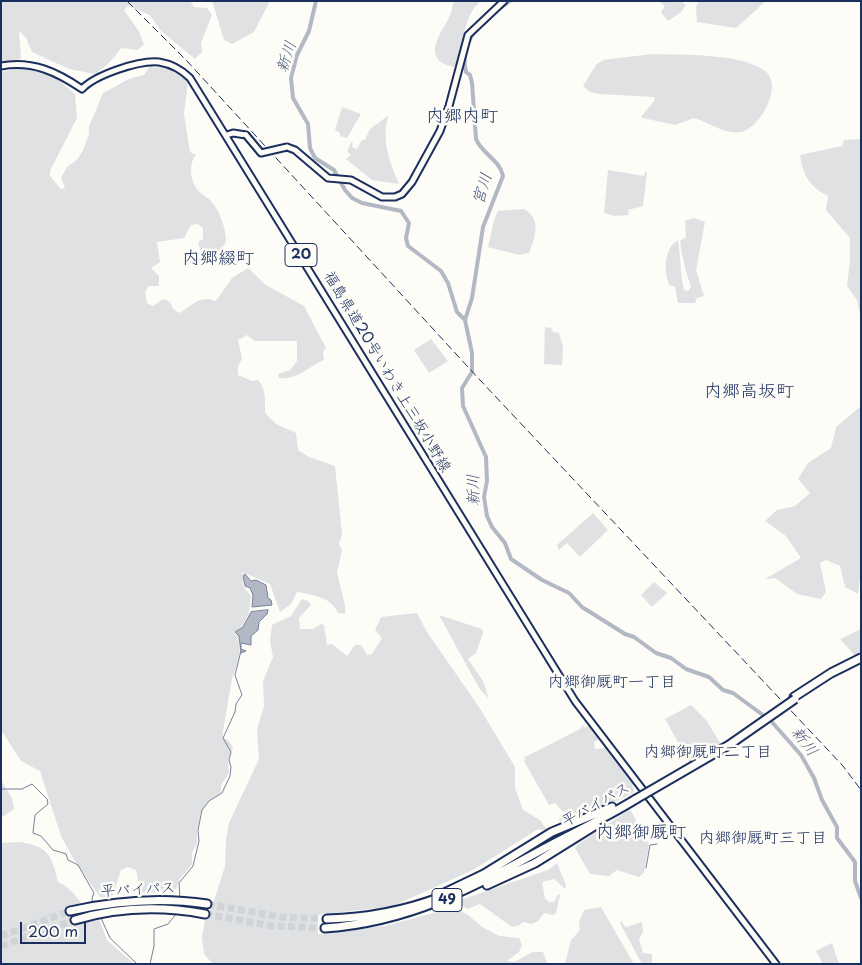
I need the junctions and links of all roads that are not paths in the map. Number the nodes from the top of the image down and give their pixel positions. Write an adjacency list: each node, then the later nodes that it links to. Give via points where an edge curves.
1 (504, 1): 3 (main road, bridge, via 468,34 440,131 406,191 395,197 382,197 356,182 327,178 295,150 287,147 261,153 246,136 237,133)
2 (1, 66): 3 (main road, 福島県道20号いわき上三坂小野線 / 20, via 33,65 82,89 95,78 143,63 170,65 195,83)
3 (227, 135): 15 (main road, 福島県道20号いわき上三坂小野線 / 20, via 575,701)
4 (861, 660): 5 (highway, 平バイパス / 49, bridge, via 794,698 721,750)
5 (634, 798): 6 (highway, 平バイパス / 49); 8 (highway, via 552,832 476,878); 13 (highway, via 535,864 435,906)
6 (557, 840): 8 (highway, 平バイパス / 49, via 477,882); 13 (highway, 平バイパス / 49, via 459,894)
7 (206, 904): 9 (highway, 平バイパス, via 166,900 112,903)
8 (417, 906): 12 (highway, 平バイパス / 49, via 374,916)
9 (72, 911)
10 (202, 913): 11 (highway, 平バイパス, via 124,910)
11 (78, 919)
12 (327, 919)
13 (387, 920): 14 (highway, 平バイパス / 49)
14 (325, 928)
15 (776, 964)

